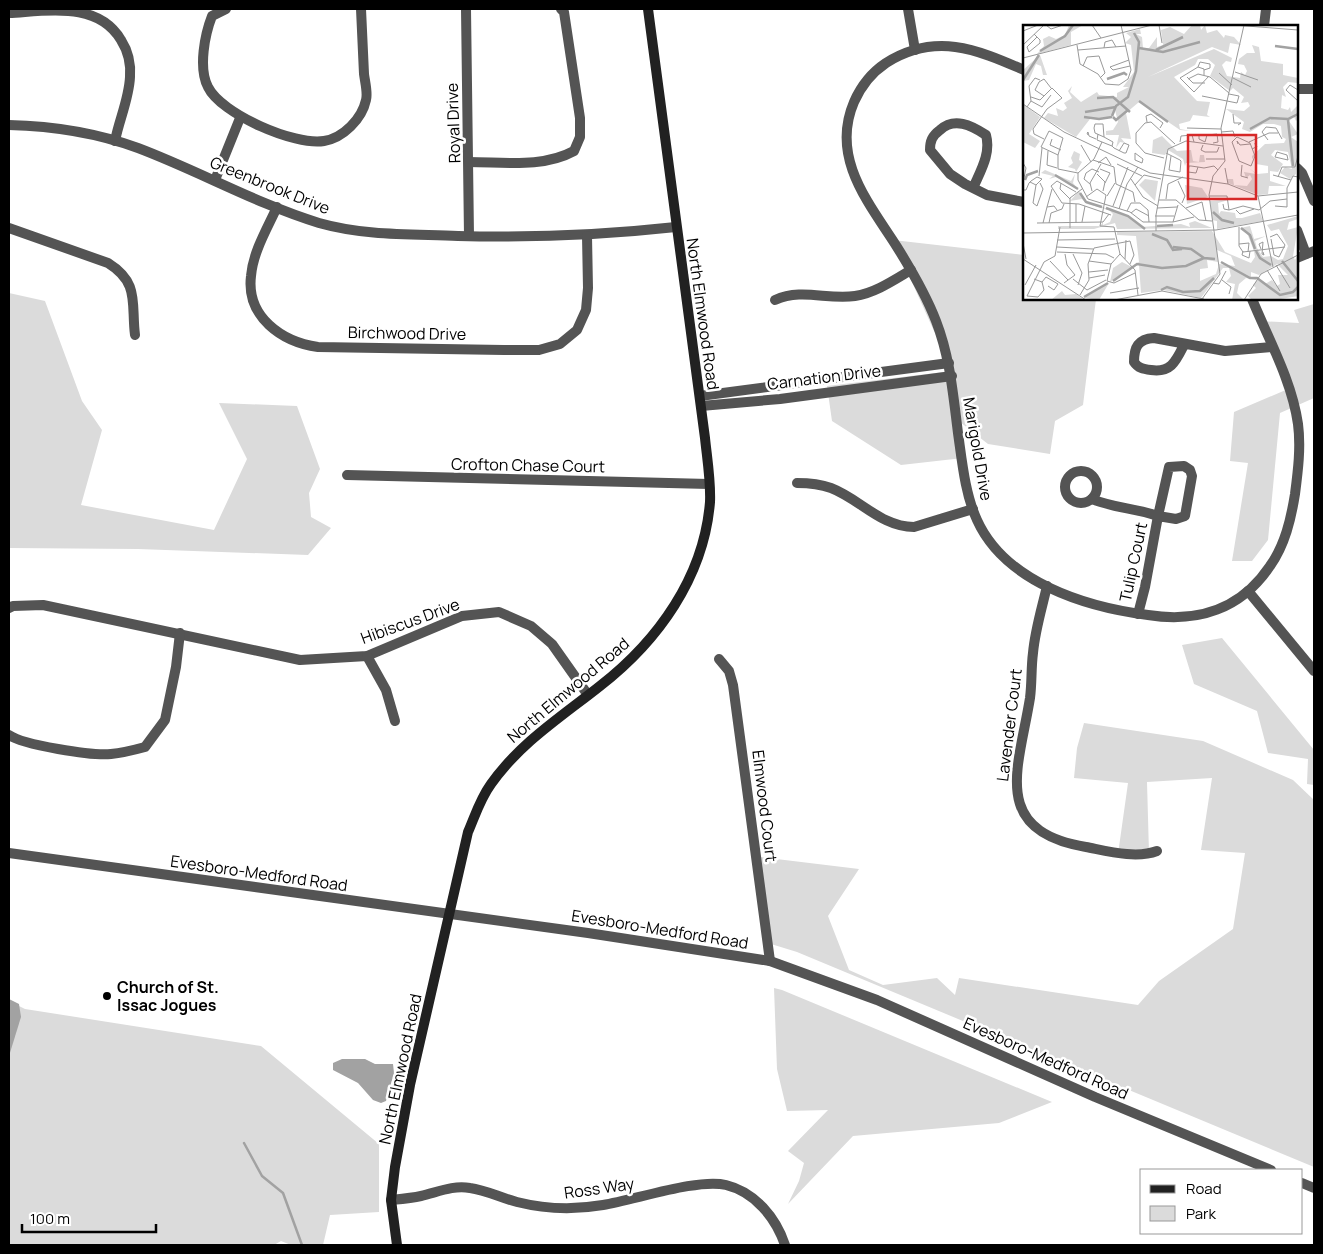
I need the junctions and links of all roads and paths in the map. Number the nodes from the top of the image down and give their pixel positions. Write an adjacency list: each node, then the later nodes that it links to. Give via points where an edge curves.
1 (226, 9): 14 (street, via 212,16 204,38 206,85 214,97)
2 (362, 9): 14 (street, via 366,100 345,132 324,141 299,140)
3 (466, 9): 17 (street, Royal Drive)
4 (561, 9): 17 (street, via 570,42 580,118 580,137 574,151 560,159 538,162)
5 (648, 9): 24 (main road, North Elmwood Road)
6 (908, 9): 10 (street)
7 (1266, 9): 9 (street)
8 (9, 13): 16 (street, via 81,12 101,19 117,34 127,53 130,75)
9 (1264, 25)
10 (915, 50): 11 (street, Marigold Drive, via 958,46); 30 (street, Marigold Drive, via 894,58 868,78 852,107 847,140 848,156 859,188)
11 (1023, 70)
12 (1298, 89): 13 (street)
13 (1314, 89)
14 (240, 118): 19 (street)
15 (9, 125): 16 (street, Greenbrook Drive, via 66,130)
16 (115, 141): 19 (street, Greenbrook Drive)
17 (469, 162): 27 (street, Royal Drive)
18 (1298, 169): 21 (street)
19 (215, 180): 23 (street, Greenbrook Drive)
20 (974, 186): 20 (street, via 987,154 986,135 960,123 946,125 932,137 930,150 950,174); 22 (street, via 987,195)
21 (1314, 201)
22 (1023, 202)
23 (277, 207): 27 (street, Greenbrook Drive, via 320,223 363,232); 28 (street, Birchwood Drive, via 253,266 250,281 252,297 261,317 277,333 296,343 318,347 539,350 560,344 577,330 586,310)
24 (676, 227): 28 (street, Greenbrook Drive); 38 (main road, North Elmwood Road)
25 (9, 228): 33 (street, via 118,269 131,287)
26 (1298, 233): 29 (street)
27 (469, 236): 28 (street, Greenbrook Drive)
28 (587, 236)
29 (1306, 254)
30 (911, 270): 31 (street, via 877,289 855,296 788,294); 36 (street, Marigold Drive, via 934,317)
31 (774, 300)
32 (1252, 300): 35 (street, Marigold Drive)
33 (135, 335)
34 (1184, 344): 34 (street, via 1144,339 1137,344 1134,362 1148,370 1169,369); 35 (street, via 1225,351)
35 (1272, 347): 46 (street, Marigold Drive, via 1289,390 1298,425 1297,480 1281,547 1263,576)
36 (949, 363): 37 (street, Marigold Drive); 38 (street, Carnation Drive)
37 (952, 376): 38 (street, Carnation Drive, via 780,399); 43 (street, Marigold Drive, via 960,443)
38 (700, 401): 41 (main road, North Elmwood Road)
39 (347, 475): 41 (street, Crofton Chase Court)
40 (797, 483): 43 (street, via 832,488 886,521 905,527)
41 (709, 484): 53 (main road, North Elmwood Road, via 709,509 703,538 677,602 639,652)
42 (1092, 499): 44 (street, Tulip Court)
43 (973, 509): 45 (street, Marigold Drive, via 983,531 1002,555)
44 (1158, 516): 44 (street, Tulip Court, via 1176,519 1185,516 1192,476 1184,466 1169,467); 48 (street, Tulip Court)
45 (1048, 586): 48 (street, Marigold Drive, via 1083,600); 56 (street, Lavender Court, via 1034,641 1030,694 1016,776 1021,807 1040,831 1061,842 1126,853)
46 (1248, 591): 48 (street, Marigold Drive, via 1224,606 1193,617); 52 (street)
47 (9, 608): 49 (street, Hibiscus Drive, via 43,605)
48 (1138, 614)
49 (180, 633): 50 (street, Hibiscus Drive, via 300,660); 55 (street, via 165,720 146,748 110,754 62,749 15,740)
50 (367, 656): 53 (street, Hibiscus Drive, via 462,616 499,612 531,626 552,644); 54 (street, via 386,690)
51 (719, 659): 59 (street, Elmwood Court, via 729,671 733,685)
52 (1314, 671)
53 (588, 695): 58 (main road, North Elmwood Road, via 514,754 490,786 468,832)
54 (395, 721)
55 (9, 735)
56 (1157, 851)
57 (9, 853): 58 (street, Evesboro-Medford Road)
58 (450, 914): 59 (street, Evesboro-Medford Road); 61 (main road, North Elmwood Road, via 406,1106)
59 (770, 961): 60 (street, Evesboro-Medford Road, via 877,1000 1104,1101)
60 (1268, 1169)
61 (391, 1200): 62 (main road, North Elmwood Road); 63 (street, Ross Way, via 459,1187 518,1203 571,1208 702,1184 724,1185 745,1193 761,1206 774,1222)
62 (397, 1245)
63 (785, 1245)

